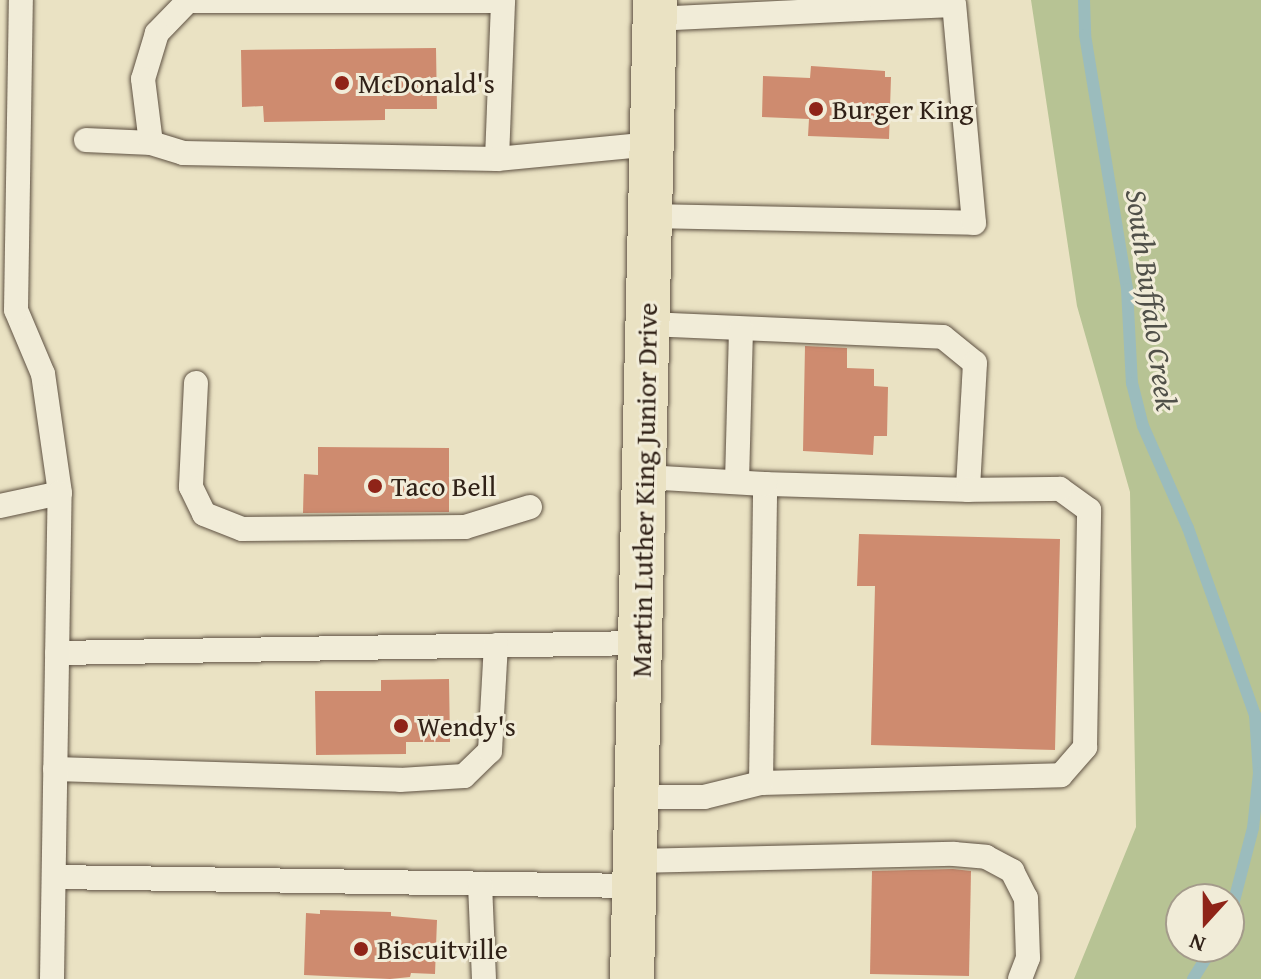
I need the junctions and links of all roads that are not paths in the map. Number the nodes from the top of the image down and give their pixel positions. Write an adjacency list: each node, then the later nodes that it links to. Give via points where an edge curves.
1 (21, 0): 16 (lane, via 16,310 43,374)
2 (858, 5): 3 (lane); 8 (lane, via 954,5 974,223)
3 (655, 9): 6 (highway, Martin Luther King Junior Drive)
4 (86, 140): 5 (lane)
5 (151, 143): 7 (lane, via 183,153); 7 (lane, via 143,79 157,33 188,1 503,1)
6 (652, 144): 7 (lane); 8 (highway, Martin Luther King Junior Drive)
7 (497, 159)
8 (650, 216): 9 (highway, Martin Luther King Junior Drive)
9 (648, 324): 10 (lane); 12 (highway, Martin Luther King Junior Drive)
10 (741, 329): 13 (lane); 15 (lane, via 943,337 975,363)
11 (196, 383): 18 (lane, via 191,487 204,514 242,529 465,527)
12 (644, 477): 13 (lane); 19 (highway, Martin Luther King Junior Drive)
13 (737, 482): 14 (lane)
14 (765, 484): 15 (lane); 23 (lane)
15 (968, 490): 23 (lane, via 1060,489 1089,510 1085,747 1061,775)
16 (60, 493): 17 (lane); 21 (lane)
17 (0, 506)
18 (530, 507)
19 (640, 643): 20 (lane); 24 (highway, Martin Luther King Junior Drive)
20 (496, 645): 21 (lane); 22 (lane, via 490,751 464,776 385,780)
21 (57, 653): 22 (lane)
22 (55, 769): 26 (lane)
23 (761, 783): 24 (lane, via 704,797)
24 (636, 797): 25 (highway, Martin Luther King Junior Drive)
25 (634, 873): 27 (lane); 30 (highway, Martin Luther King Junior Drive); 31 (lane, via 954,854 986,857 1012,871 1026,898 1028,958)
26 (54, 877): 27 (lane); 28 (lane)
27 (480, 884): 29 (lane)
28 (52, 979)
29 (484, 979)
30 (632, 979)
31 (1020, 979)

